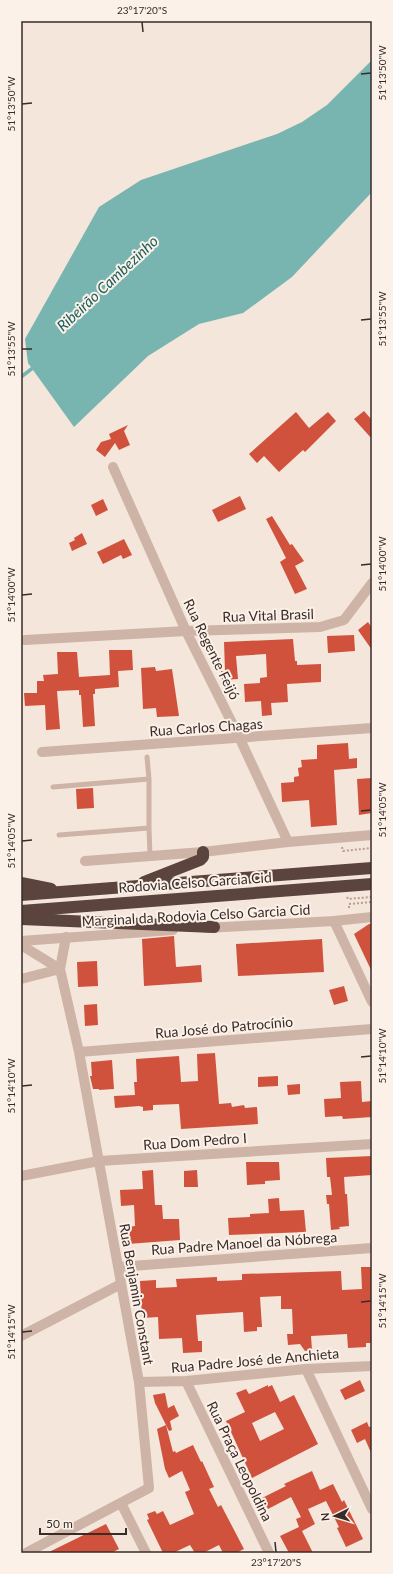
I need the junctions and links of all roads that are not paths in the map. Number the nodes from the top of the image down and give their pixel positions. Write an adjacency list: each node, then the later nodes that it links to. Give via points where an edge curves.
1 (113, 467): 3 (street, Rua Regente Feijó)
2 (372, 583): 3 (street, Rua Vital Brasil, via 344,620 320,627)
3 (186, 631): 4 (street, Rua Vital Brasil); 6 (street, Rua Regente Feijó)
4 (25, 640)
5 (372, 728): 6 (street, Rua Carlos Chagas)
6 (240, 739): 7 (street, Rua Carlos Chagas); 14 (street, Rua Regente Feijó)
7 (42, 752)
8 (147, 757): 9 (lane)
9 (149, 779): 10 (lane); 11 (lane)
10 (53, 787)
11 (149, 828): 12 (lane); 16 (lane)
12 (59, 835)
13 (372, 835): 14 (street)
14 (288, 842): 15 (street)
15 (203, 852): 16 (street); 21 (highway, via 200,860)
16 (150, 856): 17 (street)
17 (85, 861)
18 (372, 868): 21 (highway, Rodovia Celso Garcia Cid)
19 (21, 883): 22 (highway)
20 (372, 884): 24 (highway, Rodovia Celso Garcia Cid)
21 (131, 887): 22 (highway, Rodovia Celso Garcia Cid)
22 (66, 892): 23 (highway, Rodovia Celso Garcia Cid)
23 (21, 895)
24 (21, 911)
25 (372, 917): 27 (street, Marginal da Rodovia Celso Garcia Cid)
26 (21, 919): 28 (highway)
27 (334, 921): 28 (street, Marginal da Rodovia Celso Garcia Cid); 34 (street)
28 (214, 927): 29 (street, Marginal da Rodovia Celso Garcia Cid)
29 (66, 937): 30 (street, Marginal da Rodovia Celso Garcia Cid); 32 (street, Rua Benjamin Constant)
30 (21, 940)
31 (21, 944): 32 (street)
32 (60, 969): 33 (street); 36 (street, Rua Benjamin Constant)
33 (21, 979)
34 (372, 1002)
35 (372, 1029): 36 (street, Rua José do Patrocínio)
36 (79, 1052): 38 (street, Rua Benjamin Constant)
37 (372, 1144): 38 (street, Rua Dom Pedro I)
38 (99, 1161): 39 (street, Rua Dom Pedro I); 41 (street, Rua Benjamin Constant)
39 (21, 1176)
40 (372, 1248): 41 (street, Rua Padre Manoel da Nóbrega)
41 (118, 1266): 42 (street, Rua Benjamin Constant)
42 (121, 1284): 43 (street); 47 (street, Rua Benjamin Constant)
43 (21, 1336)
44 (372, 1366): 45 (street, Rua Padre José de Anchieta)
45 (306, 1369): 46 (street, Rua Padre José de Anchieta); 49 (street)
46 (186, 1381): 47 (street, Rua Padre José de Anchieta); 52 (street, Rua Praça Leopoldina)
47 (140, 1382): 48 (street, Rua Benjamin Constant, via 149,1488)
48 (121, 1503): 50 (street, Rua Benjamin Constant); 51 (street)
49 (372, 1508)
50 (26, 1553)
51 (146, 1553)
52 (269, 1553)

